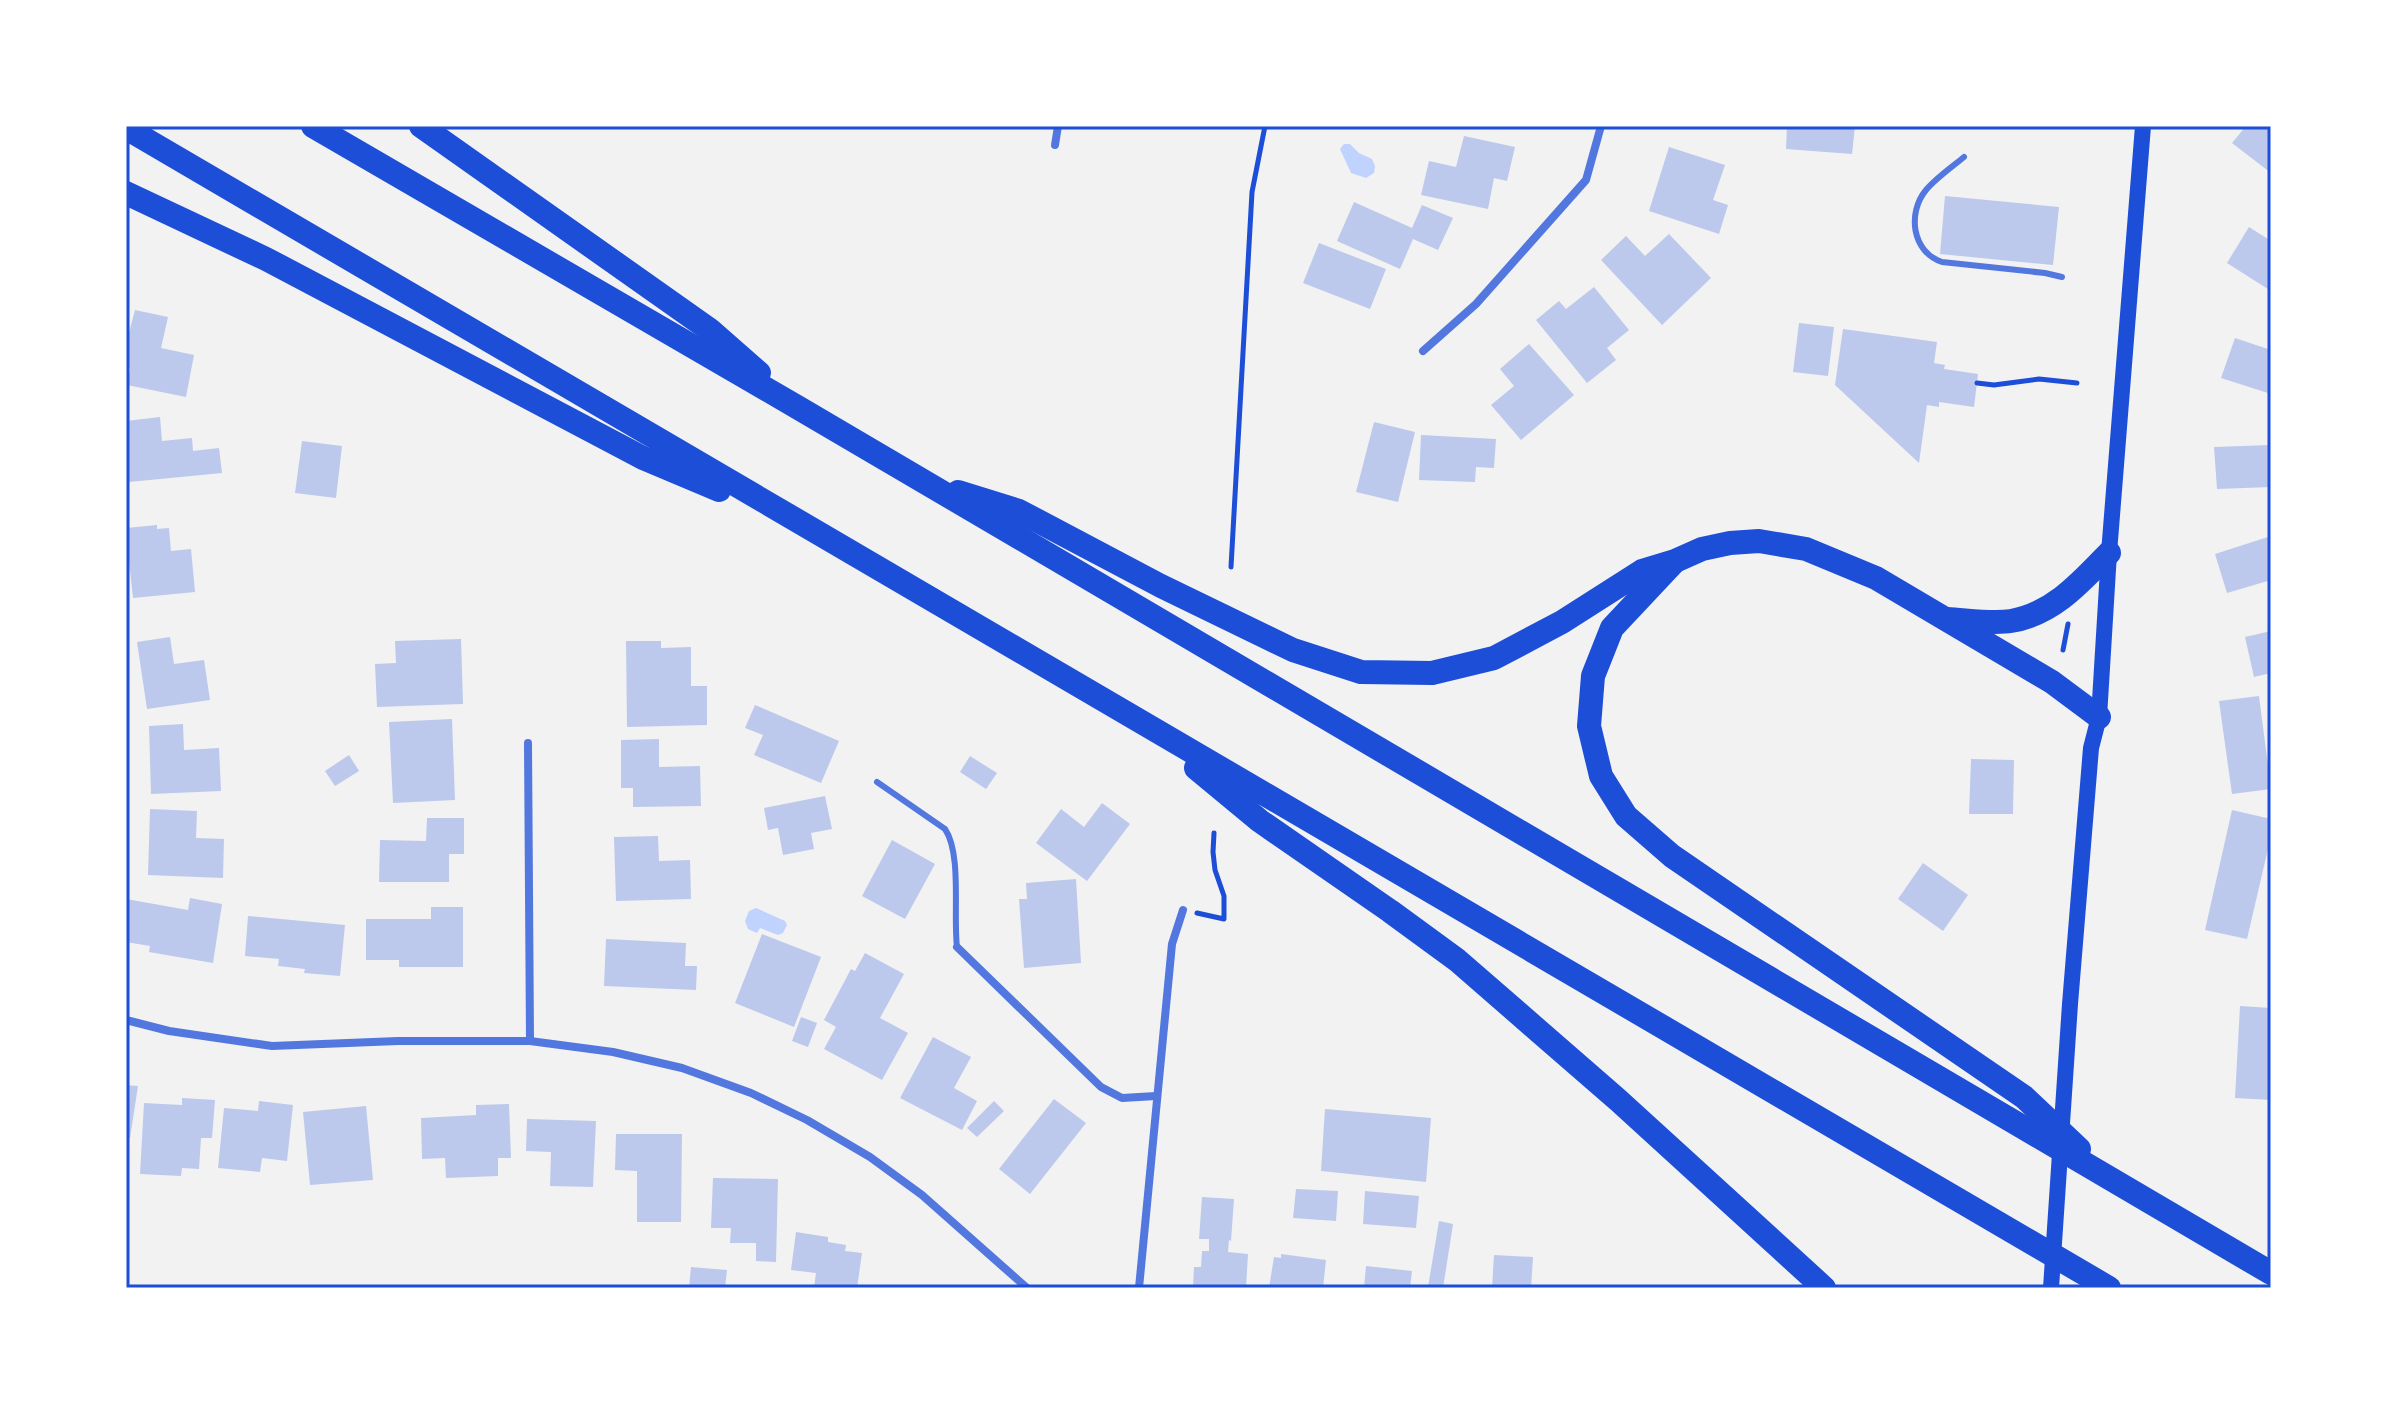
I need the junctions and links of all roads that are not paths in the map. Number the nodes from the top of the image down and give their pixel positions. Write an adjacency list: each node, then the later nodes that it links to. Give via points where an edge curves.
1 (313, 126): 12 (highway)
2 (421, 126): 12 (highway, via 710,330)
3 (1058, 126): 7 (street)
4 (1601, 126): 11 (street, via 1586,180 1476,304)
5 (2143, 126): 15 (main road)
6 (126, 128): 14 (highway)
7 (1055, 145)
8 (1964, 157): 10 (lane, via 1925,191 1916,210 1920,247 1942,262)
9 (126, 193): 14 (highway, via 280,267 643,458)
10 (2062, 277)
11 (1423, 351)
12 (797, 407): 13 (highway)
13 (919, 480): 16 (highway, via 1019,511 1293,650 1361,672 1432,673 1494,658 1642,571); 27 (highway)
14 (806, 527): 19 (highway)
15 (2109, 553): 17 (highway, via 2081,582 2037,614 2009,622); 18 (main road)
16 (1675, 561): 17 (highway, via 1730,543 1759,541 1806,549 1876,578); 27 (highway, via 1612,628 1593,676 1589,726 1601,776 1626,816 1672,856 2024,1097)
17 (1944, 618): 18 (highway, via 2052,682)
18 (2099, 717): 32 (main road, via 2091,748)
19 (1139, 721): 31 (highway, via 1260,821 1457,960); 33 (highway)
20 (528, 743): 25 (street)
21 (877, 782): 23 (lane, via 950,836)
22 (1183, 910): 26 (street, via 1172,944)
23 (957, 947): 26 (street, via 1101,1087 1122,1098)
24 (126, 1020): 25 (street, via 272,1046)
25 (530, 1041): 29 (street, via 682,1068 807,1120 922,1195)
26 (1156, 1096): 30 (street)
27 (2110, 1178): 28 (highway)
28 (2271, 1273)
29 (1027, 1288)
30 (1139, 1288)
31 (1824, 1288)
32 (2051, 1288)
33 (2109, 1288)

